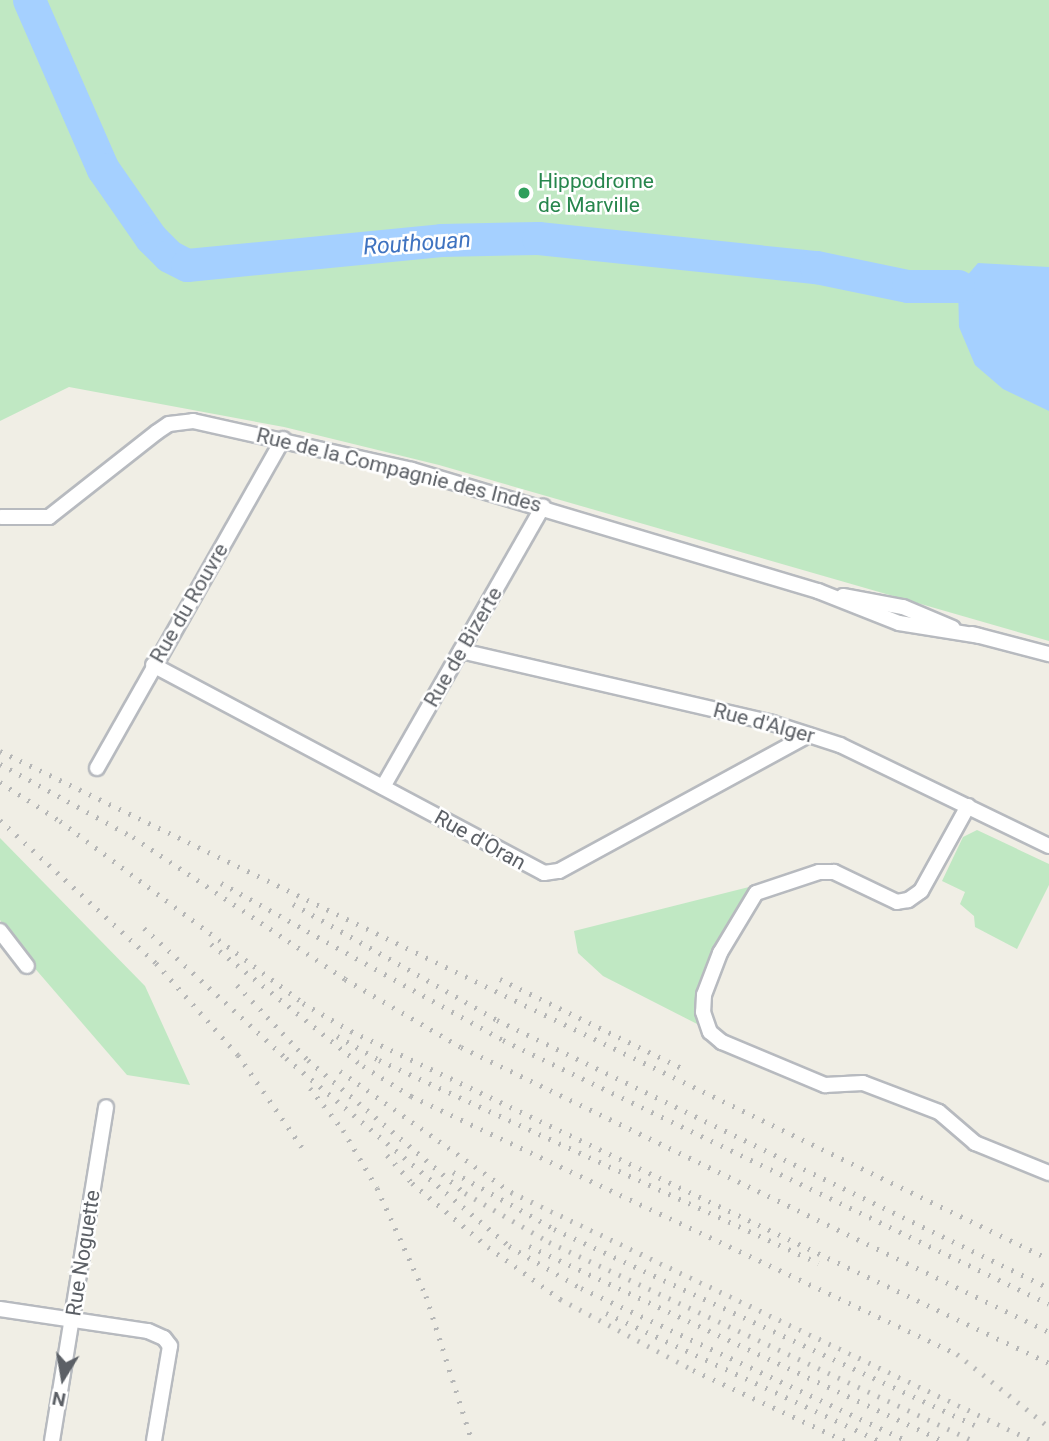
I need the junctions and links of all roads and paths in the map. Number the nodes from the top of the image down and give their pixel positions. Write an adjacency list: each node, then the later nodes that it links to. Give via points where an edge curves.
1 (283, 439): 2 (street, Rue de la Compagnie des Indes); 4 (street, Rue de la Compagnie des Indes, via 193,421 169,424 50,517); 8 (street, Rue du Rouvre)
2 (543, 506): 6 (street, Rue de Bizerte); 7 (street, Rue de la Compagnie des Indes, via 818,591 903,607 979,636)
3 (0, 512): 4 (street)
4 (1, 517): 5 (street)
5 (0, 523)
6 (461, 651): 9 (street, Rue d'Alger); 11 (street, Rue de Bizerte)
7 (1049, 654)
8 (153, 665): 10 (street, Rue du Rouvre); 11 (street, Rue d'Oran)
9 (808, 735): 11 (street, Rue d'Oran, via 559,871 529,868); 12 (street, Rue d'Alger, via 869,757)
10 (97, 768)
11 (383, 787)
12 (968, 806): 13 (street, Rue d'Alger); 17 (street, via 921,891 897,902 834,872 765,886 750,899 720,953 704,995 703,1012 710,1032 722,1042 825,1084 863,1083 939,1112 975,1143)
13 (1049, 846)
14 (0, 931): 15 (street)
15 (27, 966)
16 (106, 1107): 19 (street, Rue Noguette)
17 (1049, 1173)
18 (0, 1309): 19 (street)
19 (72, 1320): 20 (street, Rue Noguette); 21 (street, via 148,1331 170,1346)
20 (52, 1441)
21 (154, 1441)

